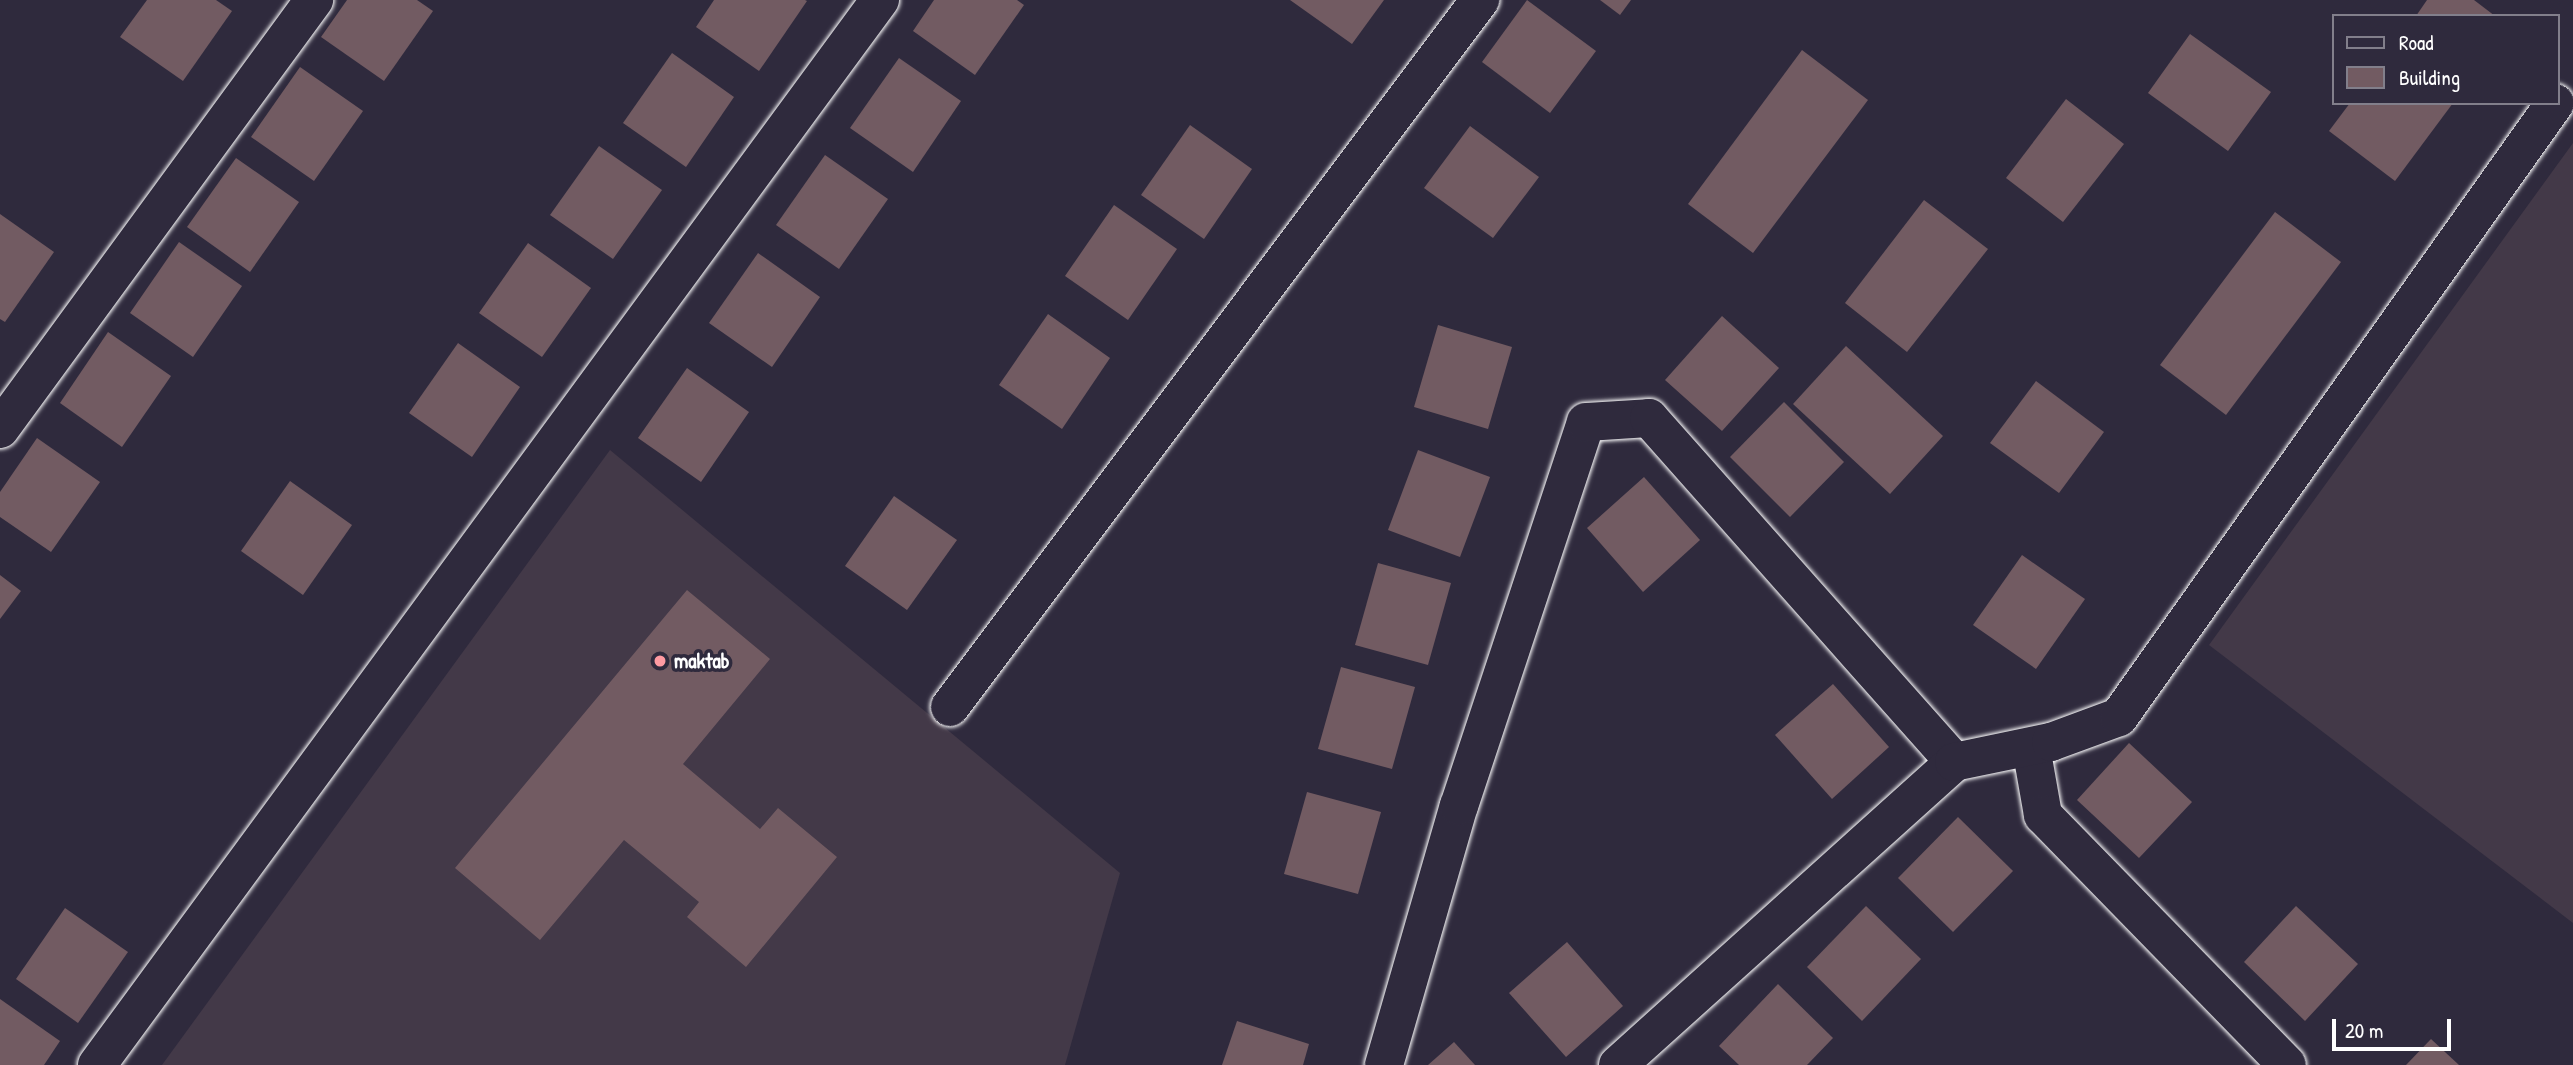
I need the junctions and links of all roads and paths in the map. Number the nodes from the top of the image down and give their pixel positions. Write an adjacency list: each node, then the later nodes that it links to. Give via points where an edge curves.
1 (314, 0): 7 (street)
2 (880, 0): 11 (street)
3 (1480, 0): 8 (street)
4 (2573, 77): 5 (street)
5 (2559, 97)
6 (2553, 105): 9 (street, via 2119,717)
7 (0, 429)
8 (950, 708)
9 (2031, 747): 10 (street); 14 (street, via 2043,815)
10 (1954, 762): 12 (street, via 1649,418 1586,422 1459,806); 13 (street)
11 (97, 1065)
12 (1384, 1065)
13 (1618, 1065)
14 (2287, 1065)

